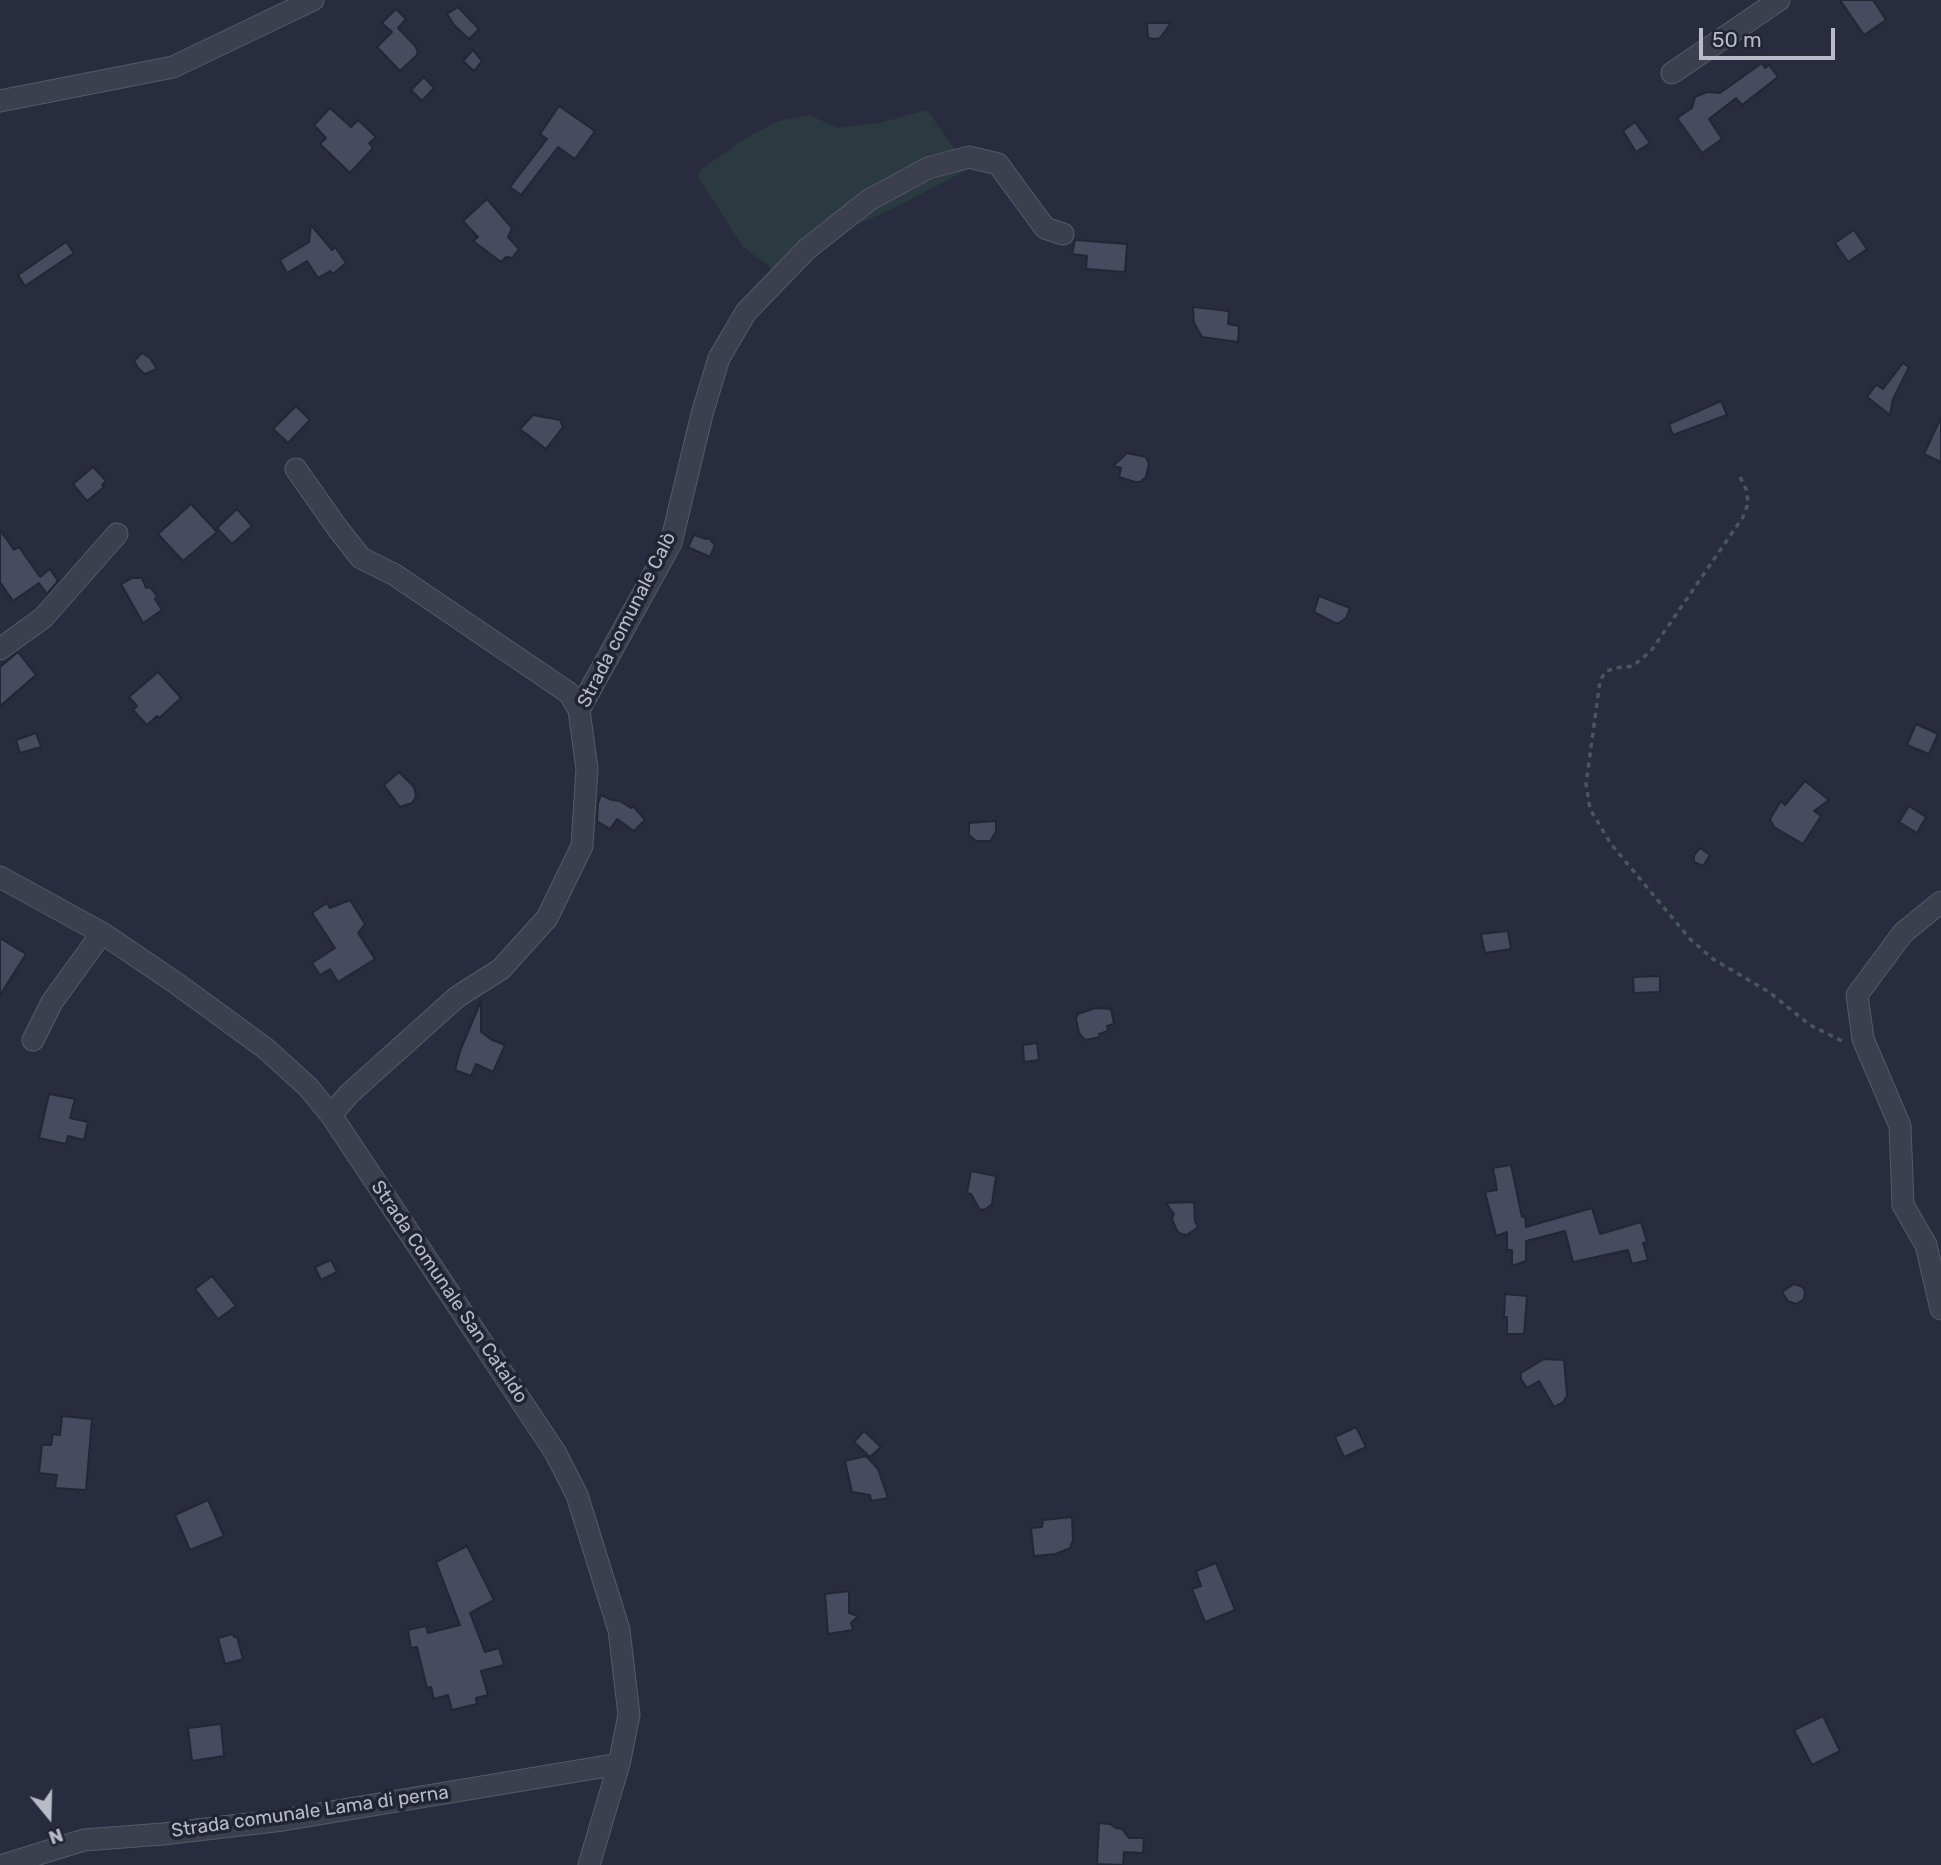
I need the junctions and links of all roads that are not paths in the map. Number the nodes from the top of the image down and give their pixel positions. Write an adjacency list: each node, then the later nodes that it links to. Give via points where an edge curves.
1 (313, 0): 4 (street, via 173,66)
2 (1779, 0): 3 (street)
3 (1672, 73)
4 (0, 102)
5 (1063, 234): 9 (street, Strada comunale Calò, via 1045,228 998,164 969,157 928,168 869,200 807,249 746,312 719,358 671,543)
6 (296, 469): 9 (street, via 361,558 395,575 569,693)
7 (117, 534): 8 (street, via 43,618)
8 (0, 649)
9 (579, 710): 14 (street, Strada comunale Calò, via 587,769 582,846 547,918 501,969 457,998)
10 (0, 877): 12 (street, Strada Comunale San Cataldo)
11 (1941, 902): 15 (street, via 1903,933 1857,995 1863,1040 1900,1126 1903,1205 1926,1245)
12 (102, 933): 13 (street, via 52,1002); 14 (street, Strada Comunale San Cataldo, via 265,1048)
13 (33, 1040)
14 (331, 1115): 16 (street, Strada Comunale San Cataldo, via 555,1452 577,1495 619,1630 629,1715)
15 (1941, 1309)
16 (619, 1764): 17 (street, Strada comunale Lama di perna, via 283,1820 84,1840); 18 (street, Strada Comunale San Cataldo)
17 (3, 1865)
18 (589, 1865)

